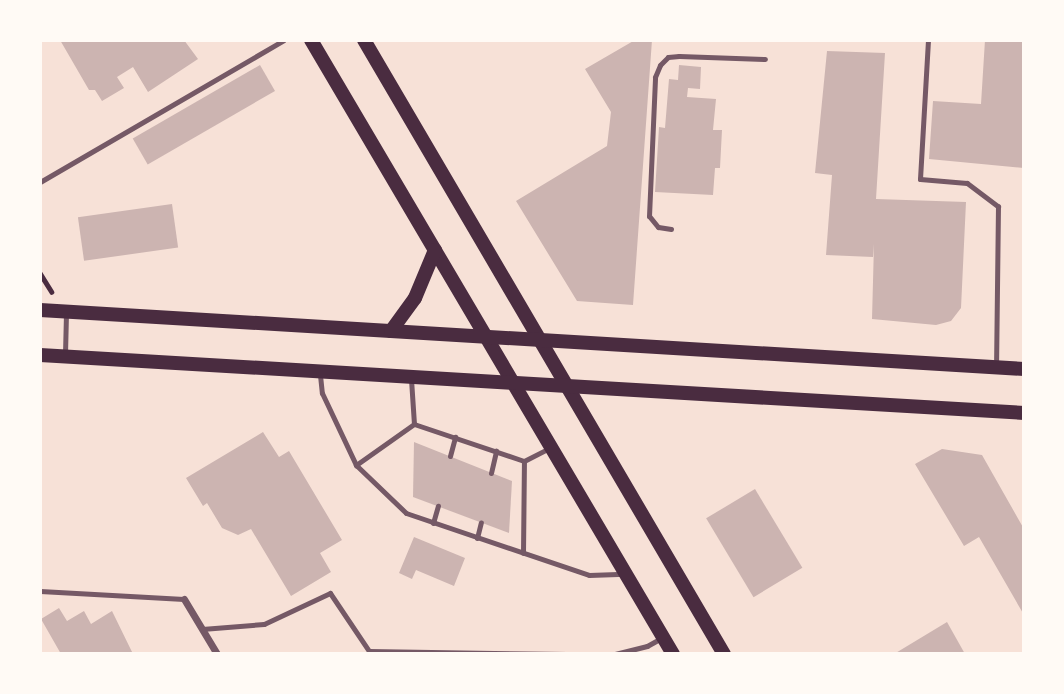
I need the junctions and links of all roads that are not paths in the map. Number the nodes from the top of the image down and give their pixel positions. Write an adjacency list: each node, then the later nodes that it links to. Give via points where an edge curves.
1 (284, 40): 6 (lane)
2 (311, 40): 8 (main road)
3 (364, 40): 13 (main road)
4 (928, 40): 16 (lane, via 920,178 967,183 998,206)
5 (765, 59): 7 (lane, via 678,56 668,57 660,65 649,216 658,227)
6 (40, 182)
7 (671, 229)
8 (435, 250): 11 (main road, via 415,298); 12 (main road)
9 (40, 310): 10 (main road)
10 (66, 312): 11 (main road); 15 (lane)
11 (391, 331): 12 (main road)
12 (488, 338): 13 (main road); 20 (main road)
13 (541, 341): 16 (main road); 21 (main road)
14 (40, 355): 15 (main road)
15 (65, 357): 18 (main road)
16 (996, 367): 17 (main road)
17 (1024, 369)
18 (319, 371): 19 (main road); 29 (lane, via 322,393)
19 (411, 377): 20 (main road); 23 (lane)
20 (514, 383): 21 (main road); 25 (main road)
21 (568, 387): 22 (main road); 45 (main road)
22 (1024, 413)
23 (414, 425): 24 (lane); 29 (lane)
24 (455, 438): 26 (lane); 27 (lane)
25 (551, 446): 28 (lane); 36 (main road)
26 (496, 451): 28 (lane); 30 (lane)
27 (450, 456)
28 (524, 461): 35 (lane)
29 (356, 465): 33 (lane, via 406,513)
30 (491, 472)
31 (438, 506): 33 (lane)
32 (481, 522): 34 (lane)
33 (433, 523): 34 (lane)
34 (477, 538): 35 (lane)
35 (523, 553): 36 (lane, via 589,575)
36 (626, 574): 40 (main road)
37 (40, 591): 38 (lane)
38 (184, 600): 39 (street)
39 (202, 629): 41 (street); 42 (lane, via 264,624 330,593 369,651)
40 (663, 637): 43 (lane); 44 (main road)
41 (216, 654)
42 (568, 654)
43 (615, 654)
44 (673, 654)
45 (724, 654)

